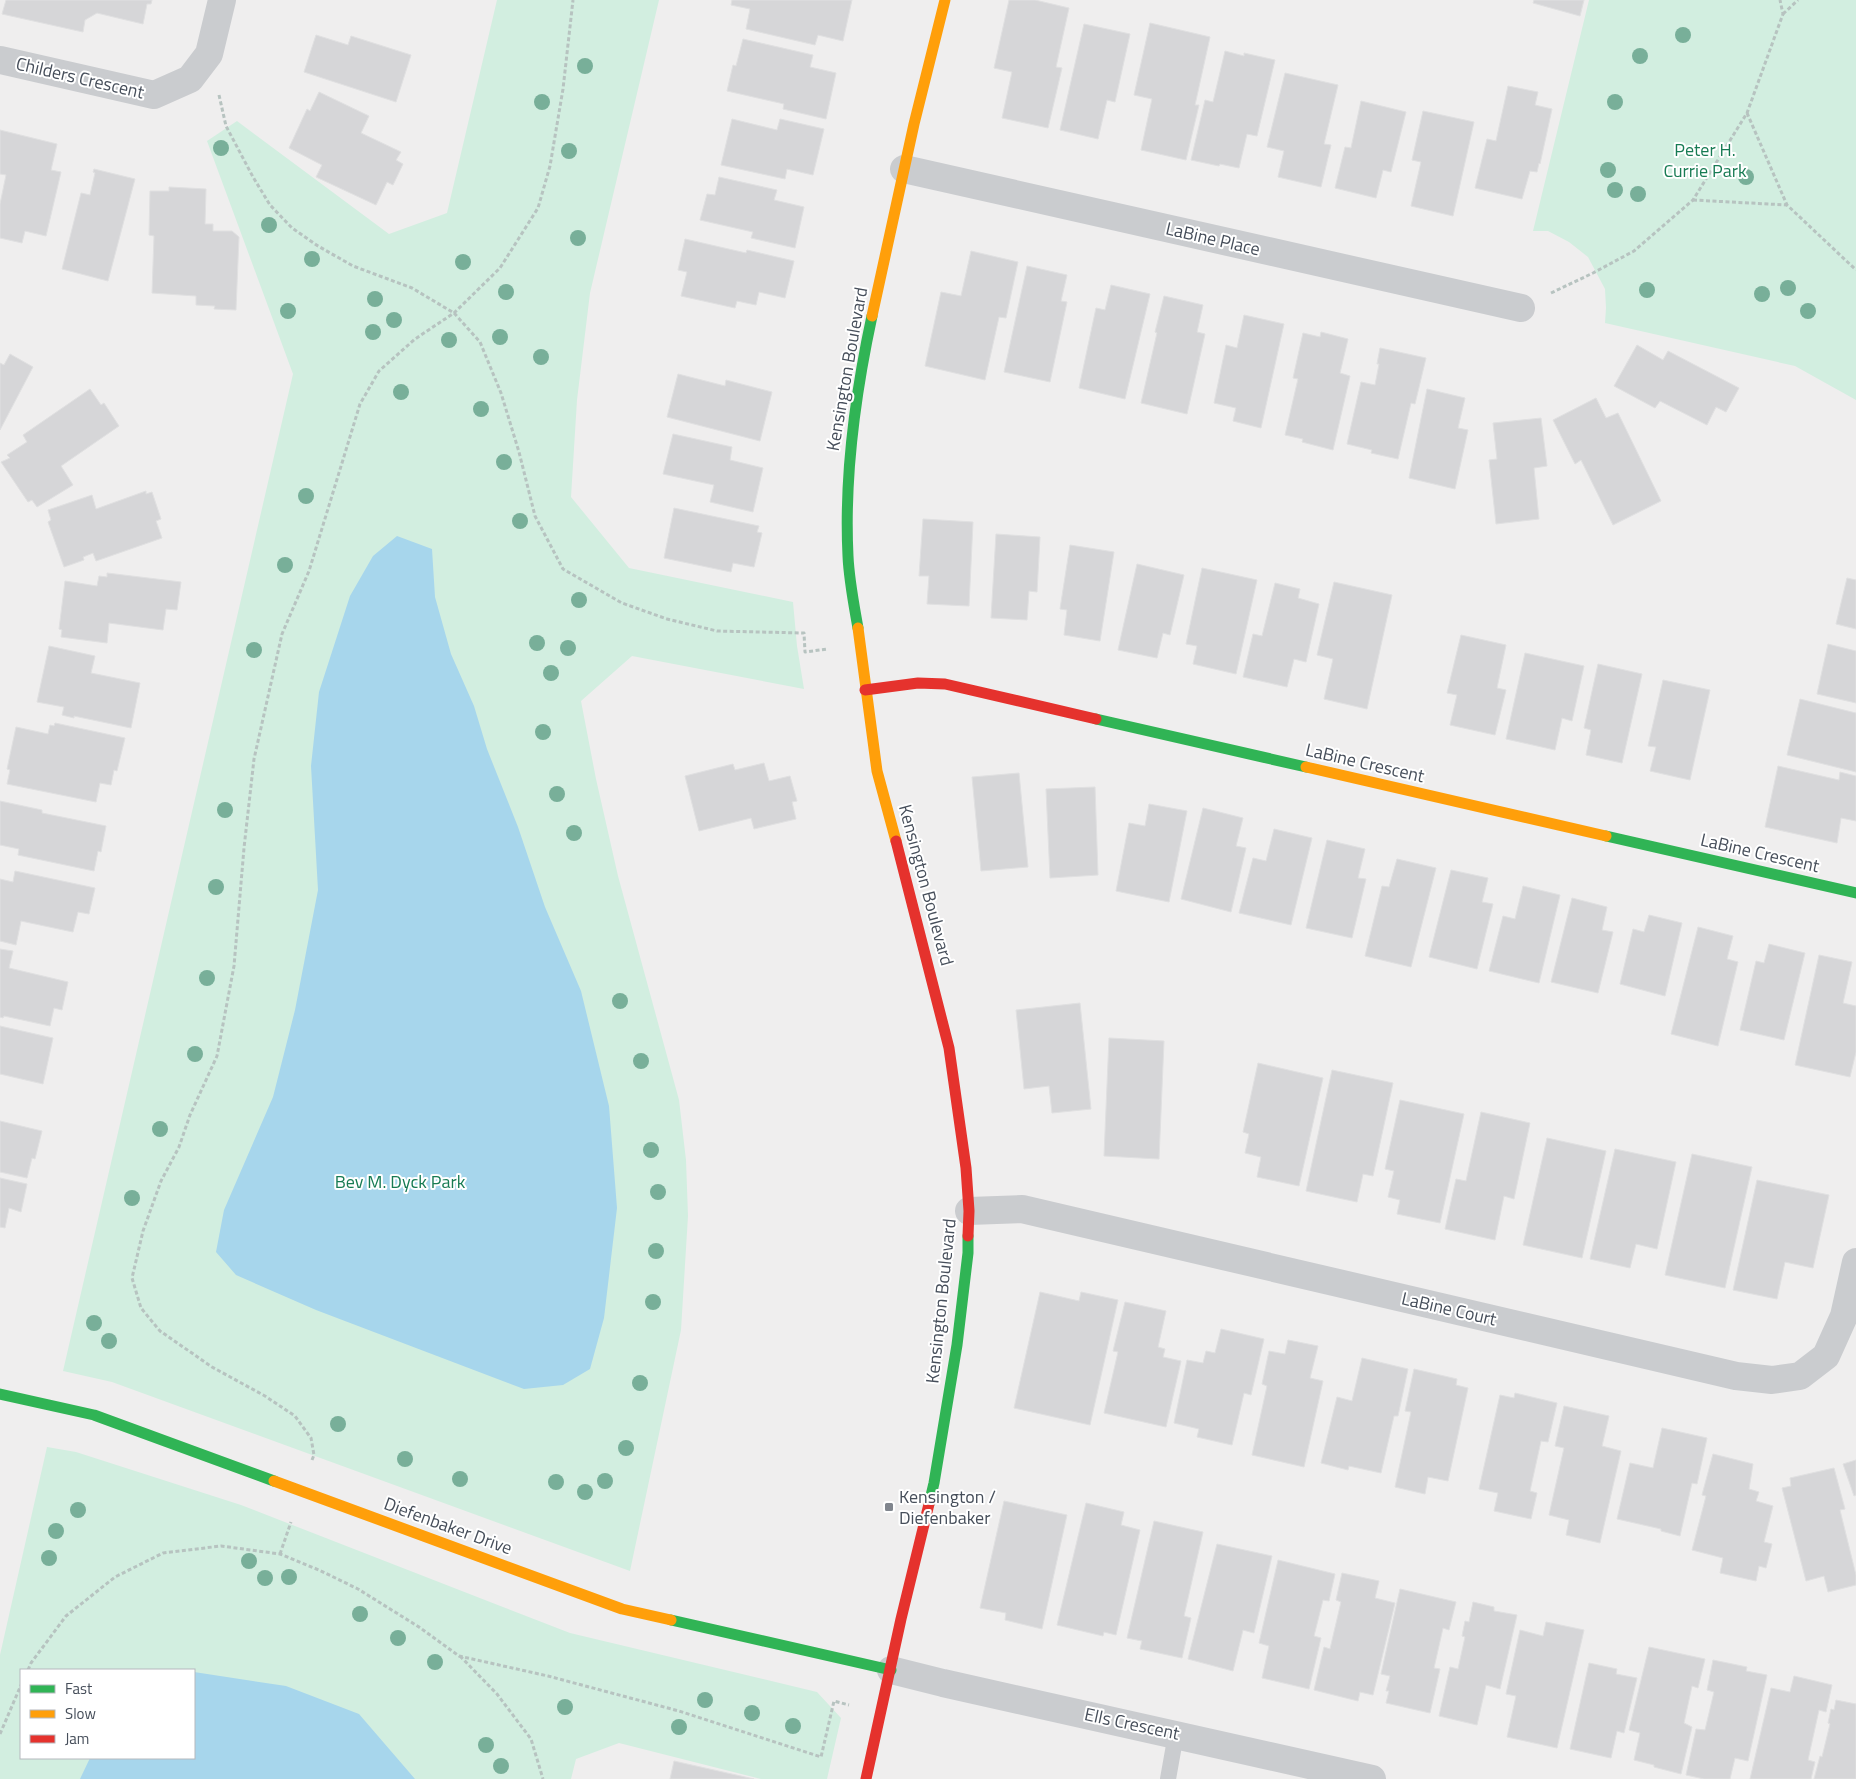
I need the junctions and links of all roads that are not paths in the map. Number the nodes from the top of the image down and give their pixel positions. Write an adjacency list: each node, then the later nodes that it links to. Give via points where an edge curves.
1 (222, 0): 3 (street, Childers Crescent, via 209,54 190,79 154,95)
2 (945, 0): 4 (street, Kensington Boulevard)
3 (0, 60)
4 (904, 169): 5 (street, LaBine Place); 6 (street, Kensington Boulevard, via 862,361 849,461 848,557)
5 (1521, 308)
6 (865, 690): 7 (street, LaBine Crescent, via 945,684); 8 (street, Kensington Boulevard, via 878,771 949,1048)
7 (1856, 893)
8 (969, 1211): 9 (street, LaBine Court, via 1022,1209 1736,1376 1772,1380 1800,1376 1826,1356 1844,1316); 11 (street, Kensington Boulevard, via 968,1253 957,1345 934,1483)
9 (1856, 1262)
10 (0, 1394): 11 (street, Diefenbaker Drive, via 94,1415 622,1609)
11 (891, 1670): 12 (street, Ells Crescent); 13 (street, Kensington Boulevard)
12 (1176, 1734): 14 (lane); 15 (street, Ells Crescent)
13 (866, 1779)
14 (1168, 1779)
15 (1372, 1779)

